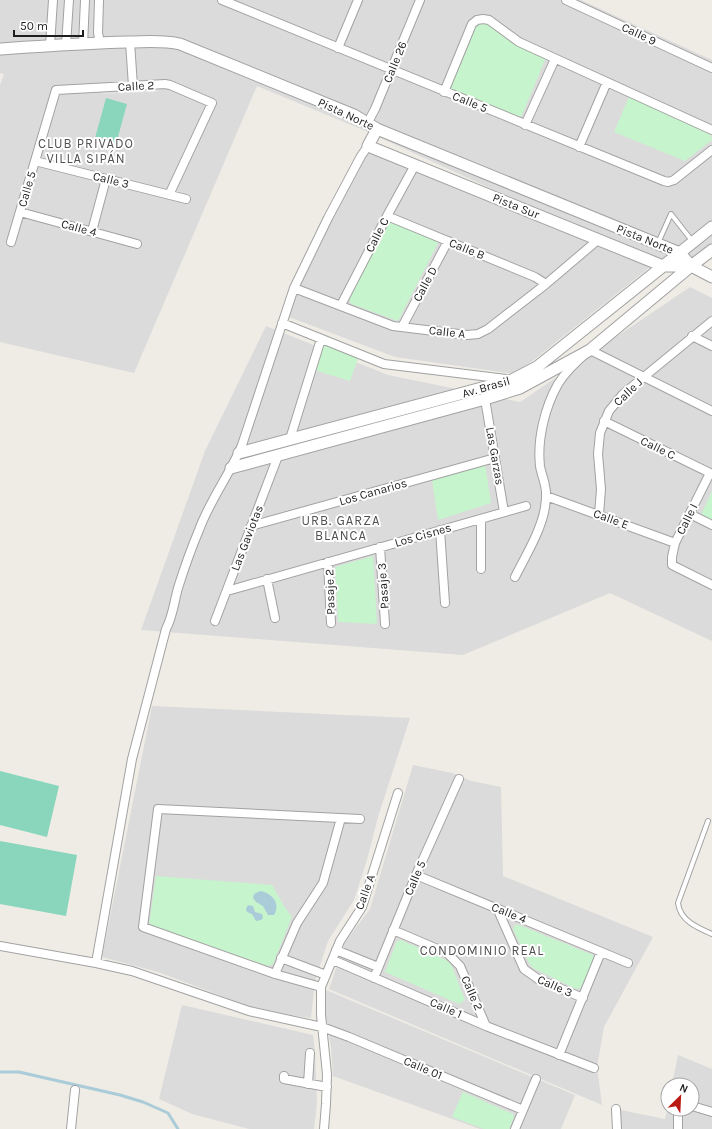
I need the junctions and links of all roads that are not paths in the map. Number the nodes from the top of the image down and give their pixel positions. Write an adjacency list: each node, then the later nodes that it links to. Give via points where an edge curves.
1 (53, 0): 13 (street)
2 (69, 0): 12 (street)
3 (85, 0): 11 (street)
4 (99, 0): 9 (street)
5 (222, 0): 14 (street, Calle 5)
6 (358, 0): 14 (street)
7 (420, 0): 18 (street, Calle 26)
8 (566, 0): 17 (street, Calle 9)
9 (100, 42): 10 (street, Pista Norte); 11 (street, Pista Norte)
10 (130, 42): 20 (street); 23 (street, Pista Norte, via 168,41 180,44)
11 (83, 44): 12 (street, Pista Norte)
12 (66, 45): 13 (street, Pista Norte)
13 (50, 46): 15 (street, Pista Norte)
14 (338, 48): 18 (street, Calle 5)
15 (0, 49)
16 (555, 59): 19 (street); 22 (street, via 519,42 489,20 477,20 469,30); 24 (street)
17 (712, 68)
18 (392, 70): 22 (street, Calle 5); 23 (street, Calle 26, via 375,109)
19 (607, 82): 25 (street); 27 (street)
20 (133, 86): 21 (street, Calle 2); 32 (street, Calle 2, via 170,85 212,103)
21 (56, 90): 29 (street, Calle 5)
22 (444, 92): 24 (street, Calle 5)
23 (373, 125): 26 (street); 43 (street, Pista Norte)
24 (525, 125): 27 (street, Calle 5)
25 (712, 130)
26 (368, 146): 30 (street, Pista Sur); 50 (street, via 328,218)
27 (579, 147): 28 (street, Calle 5, via 668,182)
28 (712, 150)
29 (35, 161): 31 (street, Calle 3); 34 (street, Calle 5)
30 (415, 165): 35 (street, Calle C); 38 (street, Pista Sur)
31 (106, 179): 32 (street, Calle 3); 37 (street)
32 (168, 195): 33 (street, Calle 3)
33 (186, 199)
34 (20, 212): 37 (street, Calle 4); 40 (street, Calle 5)
35 (386, 216): 39 (street, Calle B); 51 (street, Calle C)
36 (712, 227): 41 (street, Av. Brasil)
37 (92, 231): 42 (street, Calle 4)
38 (599, 239): 46 (street, Pista Sur); 49 (street, Calle A)
39 (448, 241): 49 (street, Calle B); 54 (street, Calle D)
40 (11, 242)
41 (693, 242): 43 (lane, via 671,214); 45 (street, Av. Brasil)
42 (137, 244)
43 (657, 244): 45 (street, Pista Norte)
44 (712, 250): 47 (street, Av. Brasil)
45 (680, 252): 46 (street, Av. Brasil); 47 (street)
46 (663, 266): 47 (street); 60 (street, Av. Brasil, via 537,367)
47 (691, 266): 48 (street); 58 (street, Av. Brasil)
48 (712, 277)
49 (546, 284): 54 (street, Calle A, via 478,334 467,335)
50 (294, 288): 51 (street, Calle A); 53 (street)
51 (341, 305): 54 (street, Calle A, via 393,326)
52 (712, 321): 55 (street, Calle J)
53 (282, 323): 56 (street); 65 (street)
54 (402, 327)
55 (692, 336): 57 (street); 59 (street, Calle J)
56 (321, 339): 60 (street, via 384,364); 64 (street)
57 (712, 346)
58 (590, 350): 59 (street); 61 (street, Av. Brasil, via 520,388); 70 (street, via 558,384 546,415 540,457)
59 (643, 377): 62 (street); 63 (street, Calle J, via 616,401)
60 (512, 380): 64 (street, Av. Brasil)
61 (485, 399): 66 (street, Av. Brasil); 67 (street, Las Garzas)
62 (712, 411)
63 (604, 421): 69 (street, Calle C); 74 (street, Calle J, via 598,454 602,489)
64 (290, 439): 65 (street, Av. Brasil)
65 (239, 453): 68 (street)
66 (278, 456): 68 (street, Av. Brasil); 77 (street, Las Gaviotas)
67 (495, 458): 72 (street, Las Garzas); 77 (street, Los Canarios)
68 (231, 468): 106 (street, via 213,498 199,529 178,589 172,619 163,639 132,759)
69 (711, 474): 73 (street, Calle I)
70 (546, 496): 74 (street, Calle E); 83 (street, via 542,521)
71 (526, 506): 72 (street, Los Cisnes)
72 (504, 512): 75 (street, Los Cisnes)
73 (690, 514): 76 (street); 79 (street, Calle I)
74 (599, 515): 79 (street, Calle E)
75 (481, 518): 78 (street, Los Cisnes); 82 (street)
76 (712, 525)
77 (251, 526): 86 (street, Las Gaviotas)
78 (440, 530): 80 (street, Los Cisnes); 87 (street)
79 (675, 543): 85 (street, Calle I, via 672,565)
80 (380, 547): 81 (street, Los Cisnes); 91 (street, Pasaje 3)
81 (328, 562): 84 (street, Los Cisnes); 90 (street, Pasaje 2)
82 (481, 569)
83 (515, 577)
84 (267, 579): 86 (street, Los Cisnes); 88 (street)
85 (712, 585)
86 (227, 591): 89 (street, Las Gaviotas)
87 (445, 603)
88 (275, 618)
89 (215, 621)
90 (331, 623)
91 (385, 624)
92 (459, 779): 97 (street, Calle 5)
93 (398, 793): 102 (street, Calle A, via 362,907)
94 (341, 818): 95 (street); 104 (street, via 323,883 297,923); 109 (street, via 158,809 143,927)
95 (360, 818)
96 (708, 821): 100 (lane, via 678,903 679,910 686,919)
97 (416, 875): 98 (street, Calle 4); 99 (street, Calle 5)
98 (497, 908): 103 (street, Calle 4); 113 (street, Calle 3, via 524,968 538,980)
99 (393, 930): 108 (street, Calle 5); 114 (street, Calle 2, via 447,953 460,966)
100 (712, 934)
101 (0, 946): 106 (street, Calle 01)
102 (336, 950): 105 (street, Calle A); 108 (street)
103 (601, 952): 107 (street, Calle 4); 113 (street)
104 (281, 958): 109 (street); 110 (street)
105 (332, 960): 110 (street, Calle A); 111 (street, Calle 1)
106 (96, 963): 115 (street, Calle 01, via 140,973 249,1011)
107 (628, 963)
108 (378, 967): 111 (street, Calle 5)
109 (275, 974): 112 (street)
110 (326, 975): 112 (street, Calle A)
111 (374, 978): 114 (street, Calle 1)
112 (321, 988): 115 (street)
113 (583, 998): 117 (street)
114 (486, 1026): 117 (street, Calle 1)
115 (322, 1028): 122 (street); 126 (street, Calle 01)
116 (310, 1053): 121 (street)
117 (559, 1055): 118 (street, Calle 1)
118 (594, 1068)
119 (284, 1076): 121 (street, via 284,1080)
120 (536, 1079): 126 (street)
121 (308, 1084): 122 (street)
122 (326, 1087): 130 (street)
123 (76, 1090): 129 (street)
124 (700, 1108): 127 (street)
125 (616, 1109): 132 (street)
126 (523, 1110): 131 (street)
127 (712, 1112)
128 (678, 1117): 133 (street)
129 (71, 1129)
130 (324, 1129)
131 (515, 1129)
132 (617, 1129)
133 (678, 1129)

